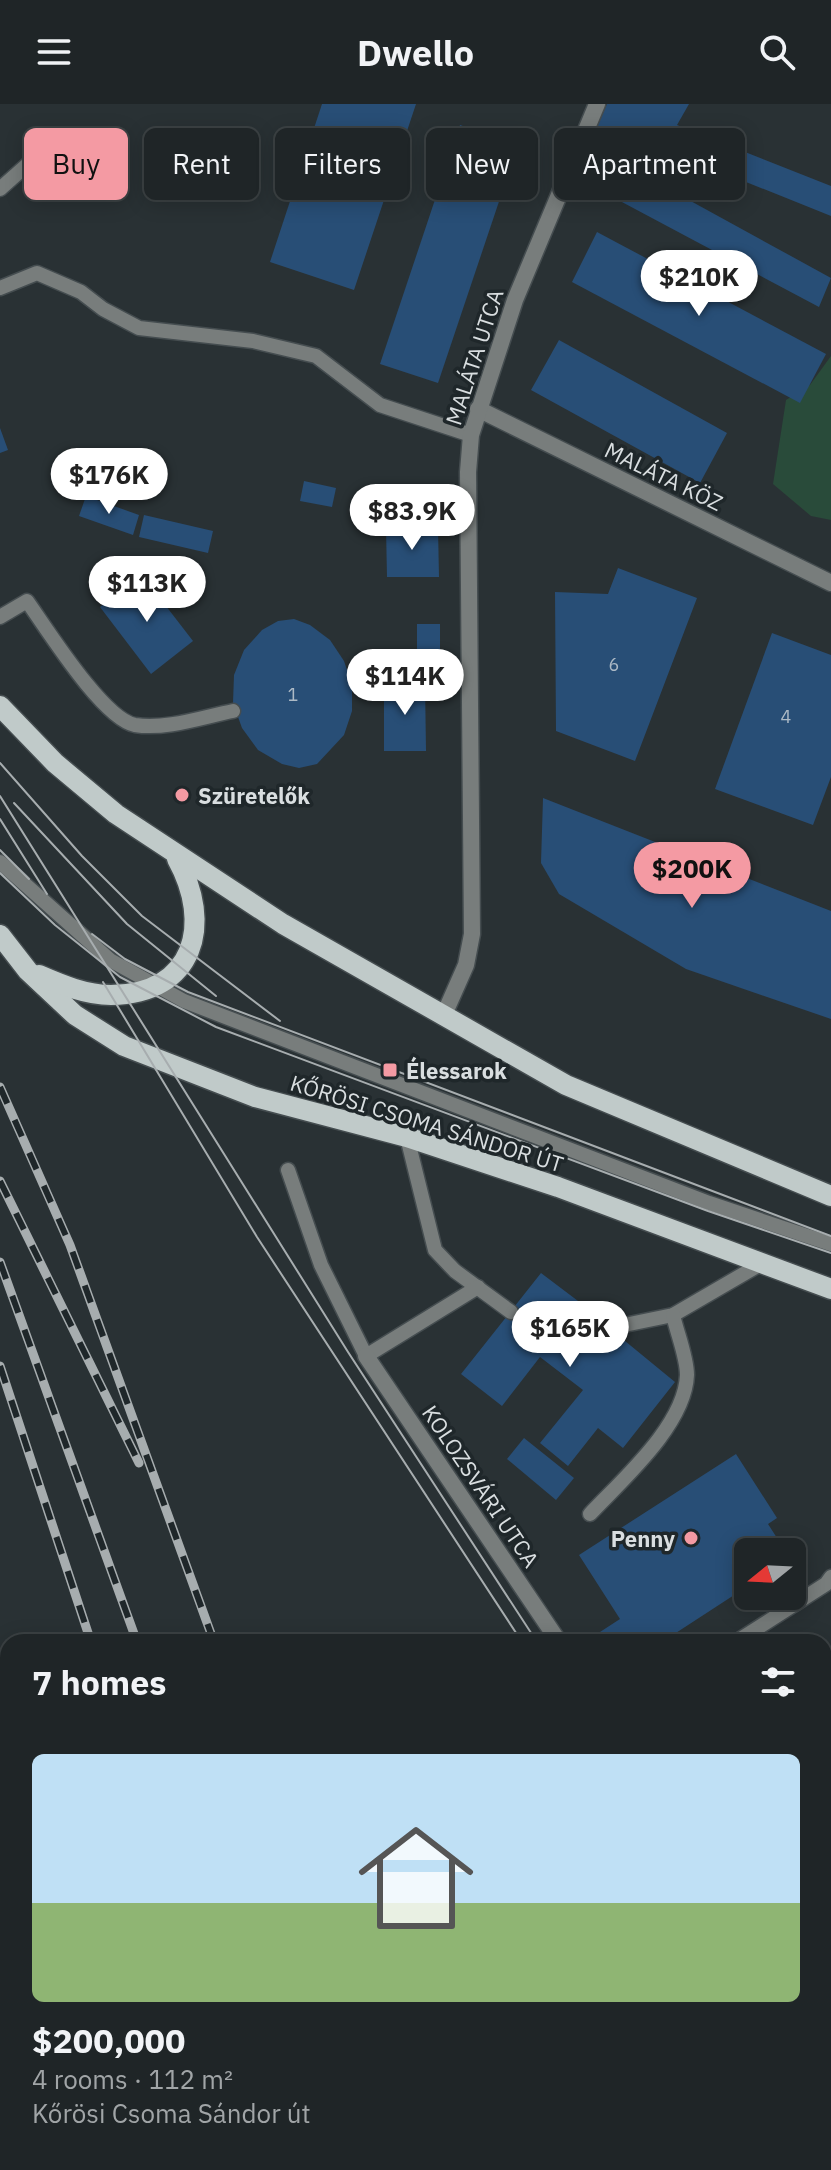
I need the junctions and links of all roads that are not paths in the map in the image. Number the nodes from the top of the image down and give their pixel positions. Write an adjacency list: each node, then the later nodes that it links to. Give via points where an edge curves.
1 (597, 104): 5 (street, MALÁTA UTCA, via 526,270)
2 (24, 168): 3 (lane)
3 (0, 189)
4 (0, 288): 6 (lane, via 37,273 81,292 139,328 253,341 316,356 380,405)
5 (478, 409): 6 (street, MALÁTA UTCA); 7 (street, MALÁTA KÖZ)
6 (471, 435): 16 (street, MALÁTA UTCA, via 472,934 466,965)
7 (831, 583)
8 (0, 617): 10 (lane, via 27,601 102,704 133,725 170,724)
9 (0, 706): 11 (main road, via 55,763)
10 (233, 711)
11 (176, 857): 15 (main road, via 190,881 194,937 180,968); 16 (main road)
12 (0, 862): 15 (lane, via 97,950)
13 (0, 935): 14 (main road, KŐRÖSI CSOMA SÁNDOR ÚT)
14 (28, 971): 15 (main road, via 98,994); 17 (main road, KŐRÖSI CSOMA SÁNDOR ÚT, via 75,1015 124,1046 255,1097)
15 (157, 987): 20 (lane, via 293,1046)
16 (443, 1017): 19 (main road, via 566,1085)
17 (407, 1137): 21 (main road, KŐRÖSI CSOMA SÁNDOR ÚT, via 558,1187); 22 (lane, via 435,1250)
18 (288, 1170): 27 (lane, via 321,1265)
19 (831, 1196)
20 (827, 1243)
21 (759, 1265): 23 (main road, KŐRÖSI CSOMA SÁNDOR ÚT); 25 (lane)
22 (478, 1287): 24 (lane); 27 (lane)
23 (831, 1289)
24 (511, 1312)
25 (673, 1315): 26 (lane); 28 (lane, via 687,1374 678,1412)
26 (600, 1330)
27 (366, 1356): 30 (street, KOLOZSVÁRI UTCA)
28 (590, 1514)
29 (831, 1577): 31 (lane)
30 (554, 1634)
31 (748, 1634)

